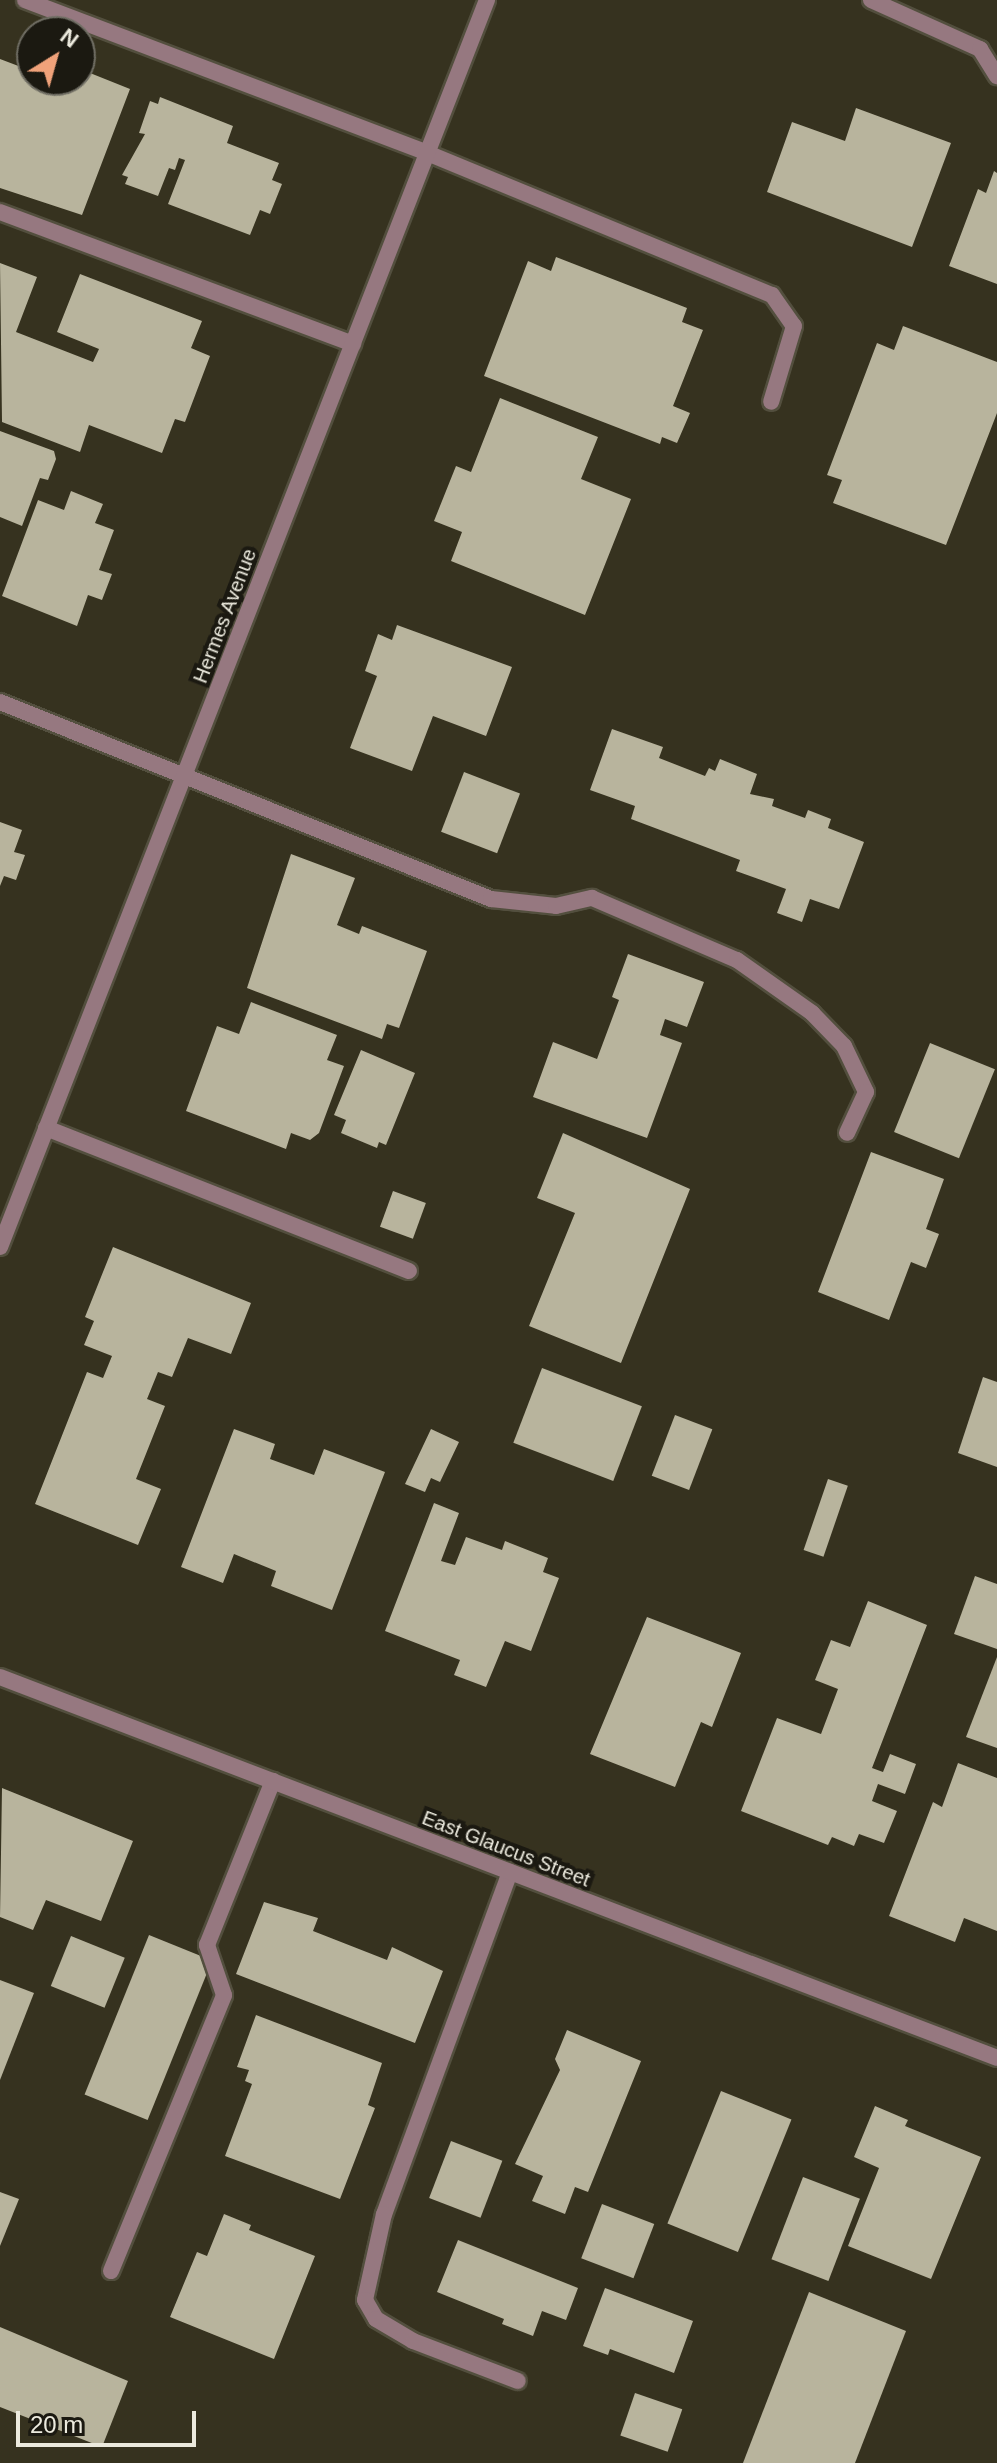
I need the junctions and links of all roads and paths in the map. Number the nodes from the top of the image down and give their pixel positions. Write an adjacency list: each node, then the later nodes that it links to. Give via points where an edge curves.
1 (25, 0): 5 (street)
2 (487, 0): 5 (street, Hermes Avenue)
3 (871, 0): 4 (street, via 980,49)
4 (997, 76)
5 (427, 153): 7 (street, Hermes Avenue); 8 (street, via 772,295 794,326)
6 (0, 212): 7 (street)
7 (353, 344): 10 (street, Hermes Avenue)
8 (771, 402)
9 (0, 702): 10 (street)
10 (185, 773): 11 (street, Hermes Avenue); 12 (street, via 491,899 556,906 592,898 737,960 812,1013 844,1046 866,1092)
11 (46, 1128): 13 (street, Hermes Avenue); 14 (street)
12 (847, 1133)
13 (0, 1247)
14 (409, 1271)
15 (0, 1677): 16 (street, East Glaucus Street)
16 (273, 1781): 17 (street, East Glaucus Street); 19 (street, via 207,1945 224,1995)
17 (510, 1872): 18 (street, East Glaucus Street); 20 (street, via 384,2214 365,2300 376,2319 413,2341)
18 (997, 2058)
19 (111, 2271)
20 (518, 2381)

